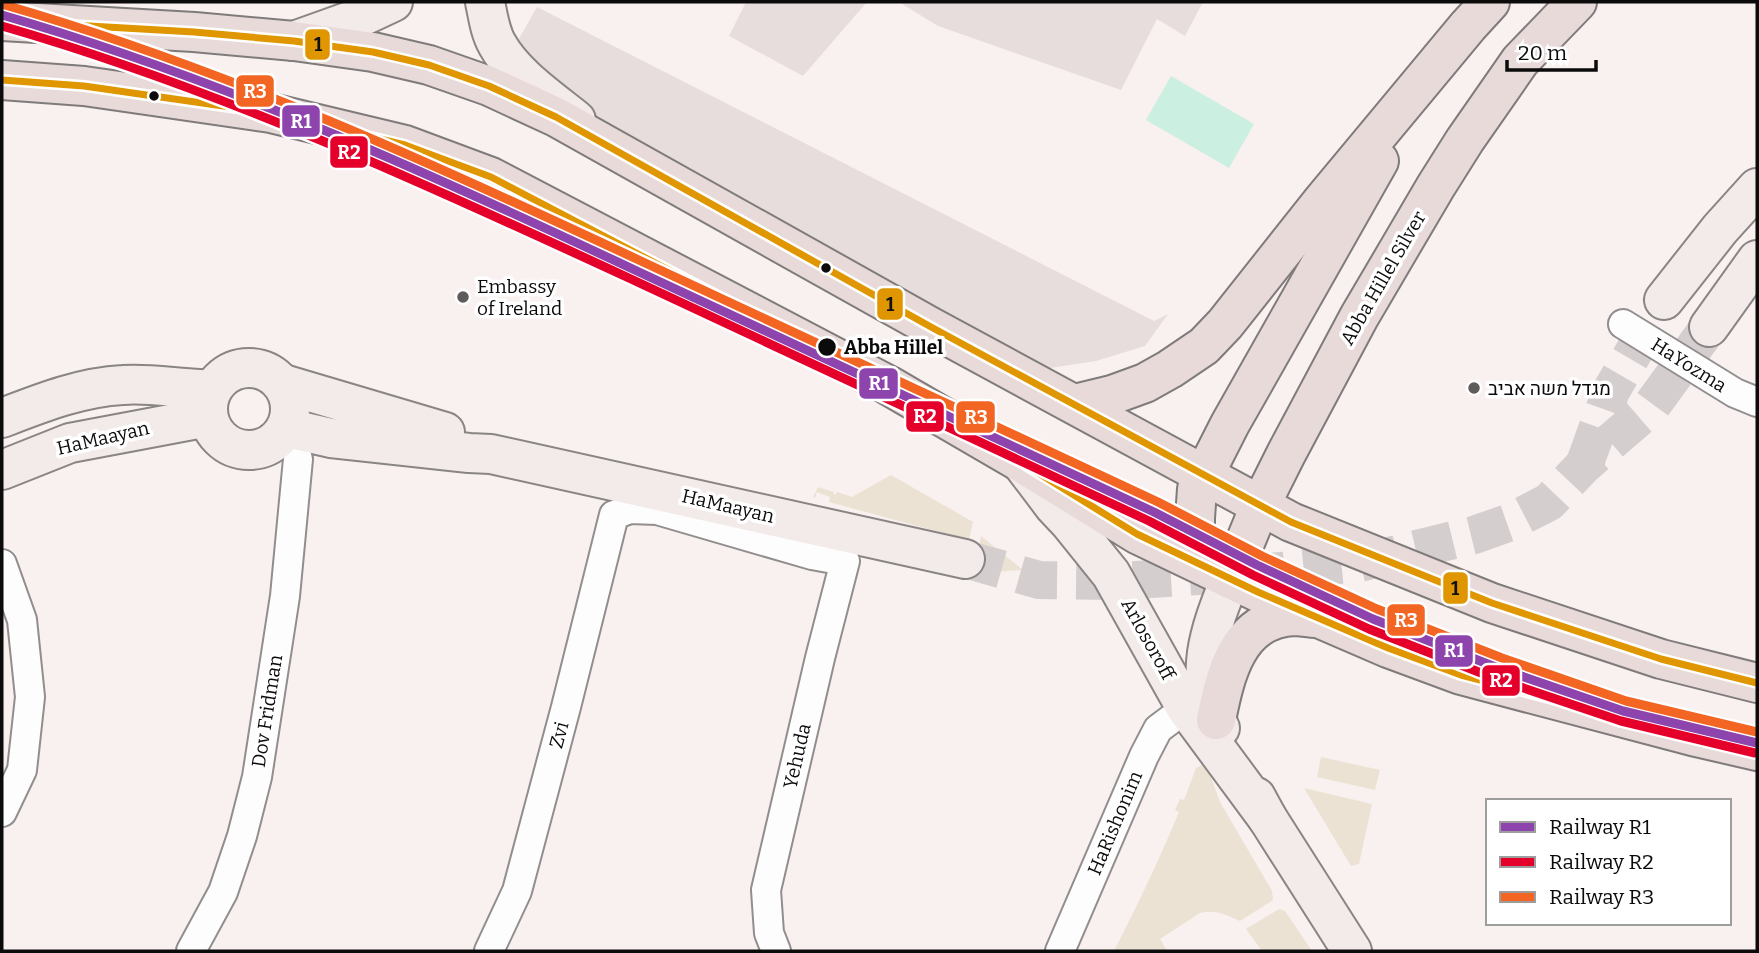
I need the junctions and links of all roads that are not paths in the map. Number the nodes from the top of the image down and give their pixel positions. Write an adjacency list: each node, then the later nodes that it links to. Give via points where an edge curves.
1 (393, 2): 6 (street)
2 (485, 2): 9 (street, via 496,42 507,60)
3 (1490, 2): 8 (main road)
4 (1577, 2): 25 (main road, Abba Hillel Silver, via 1520,61 1465,139 1359,317)
5 (2, 20): 6 (main road)
6 (294, 41): 9 (main road, via 373,52 441,69 489,86)
7 (2, 80): 22 (main road, via 84,86 271,113 405,145 491,177 888,385)
8 (1412, 95): 18 (main road, via 1204,345 1145,383); 24 (main road)
9 (607, 146): 18 (main road)
10 (1757, 188): 12 (street)
11 (1757, 260): 14 (street)
12 (1664, 300)
13 (1623, 324): 16 (street, HaYozma, via 1735,393)
14 (1709, 327)
15 (283, 384): 17 (street, via 264,370 239,369 218,381); 20 (street, via 291,406); 21 (street, HaMaayan, via 467,439)
16 (1757, 401)
17 (210, 404): 19 (street, via 200,389 124,385 87,390); 20 (street, via 212,429 230,446 255,451 279,439); 23 (street, HaMaayan, via 70,443)
18 (1075, 404): 24 (main road)
19 (2, 418)
20 (292, 444): 21 (street, HaMaayan, via 331,438); 37 (street, Dov Fridman, via 285,596 257,777 223,892)
21 (491, 454): 27 (street, HaMaayan)
22 (1022, 463): 30 (main road, via 1137,534); 33 (street, Arlosoroff, via 1111,574)
23 (2, 470)
24 (1203, 475): 25 (main road); 30 (main road, via 1197,489 1195,530 1208,555)
25 (1260, 506): 30 (main road, Abba Hillel Silver); 32 (main road, via 1492,603 1661,659)
26 (614, 515): 28 (street, HaMaayan, via 630,509 657,509); 38 (street, Zvi, via 517,891)
27 (965, 559)
28 (845, 561): 39 (street, Yehuda, via 766,890 769,933)
29 (2, 564): 35 (street, via 22,620 30,697 22,770)
30 (1230, 579): 31 (main road); 33 (street, Arlosoroff, via 1207,643 1208,695)
31 (1318, 618): 33 (main road, via 1278,619 1254,631); 34 (main road, via 1461,676)
32 (1757, 683)
33 (1201, 714): 36 (street, Arlosoroff); 40 (street, HaRishonim, via 1158,729)
34 (1757, 751)
35 (2, 811)
36 (1348, 947)
37 (191, 951)
38 (489, 951)
39 (776, 951)
40 (1060, 951)

